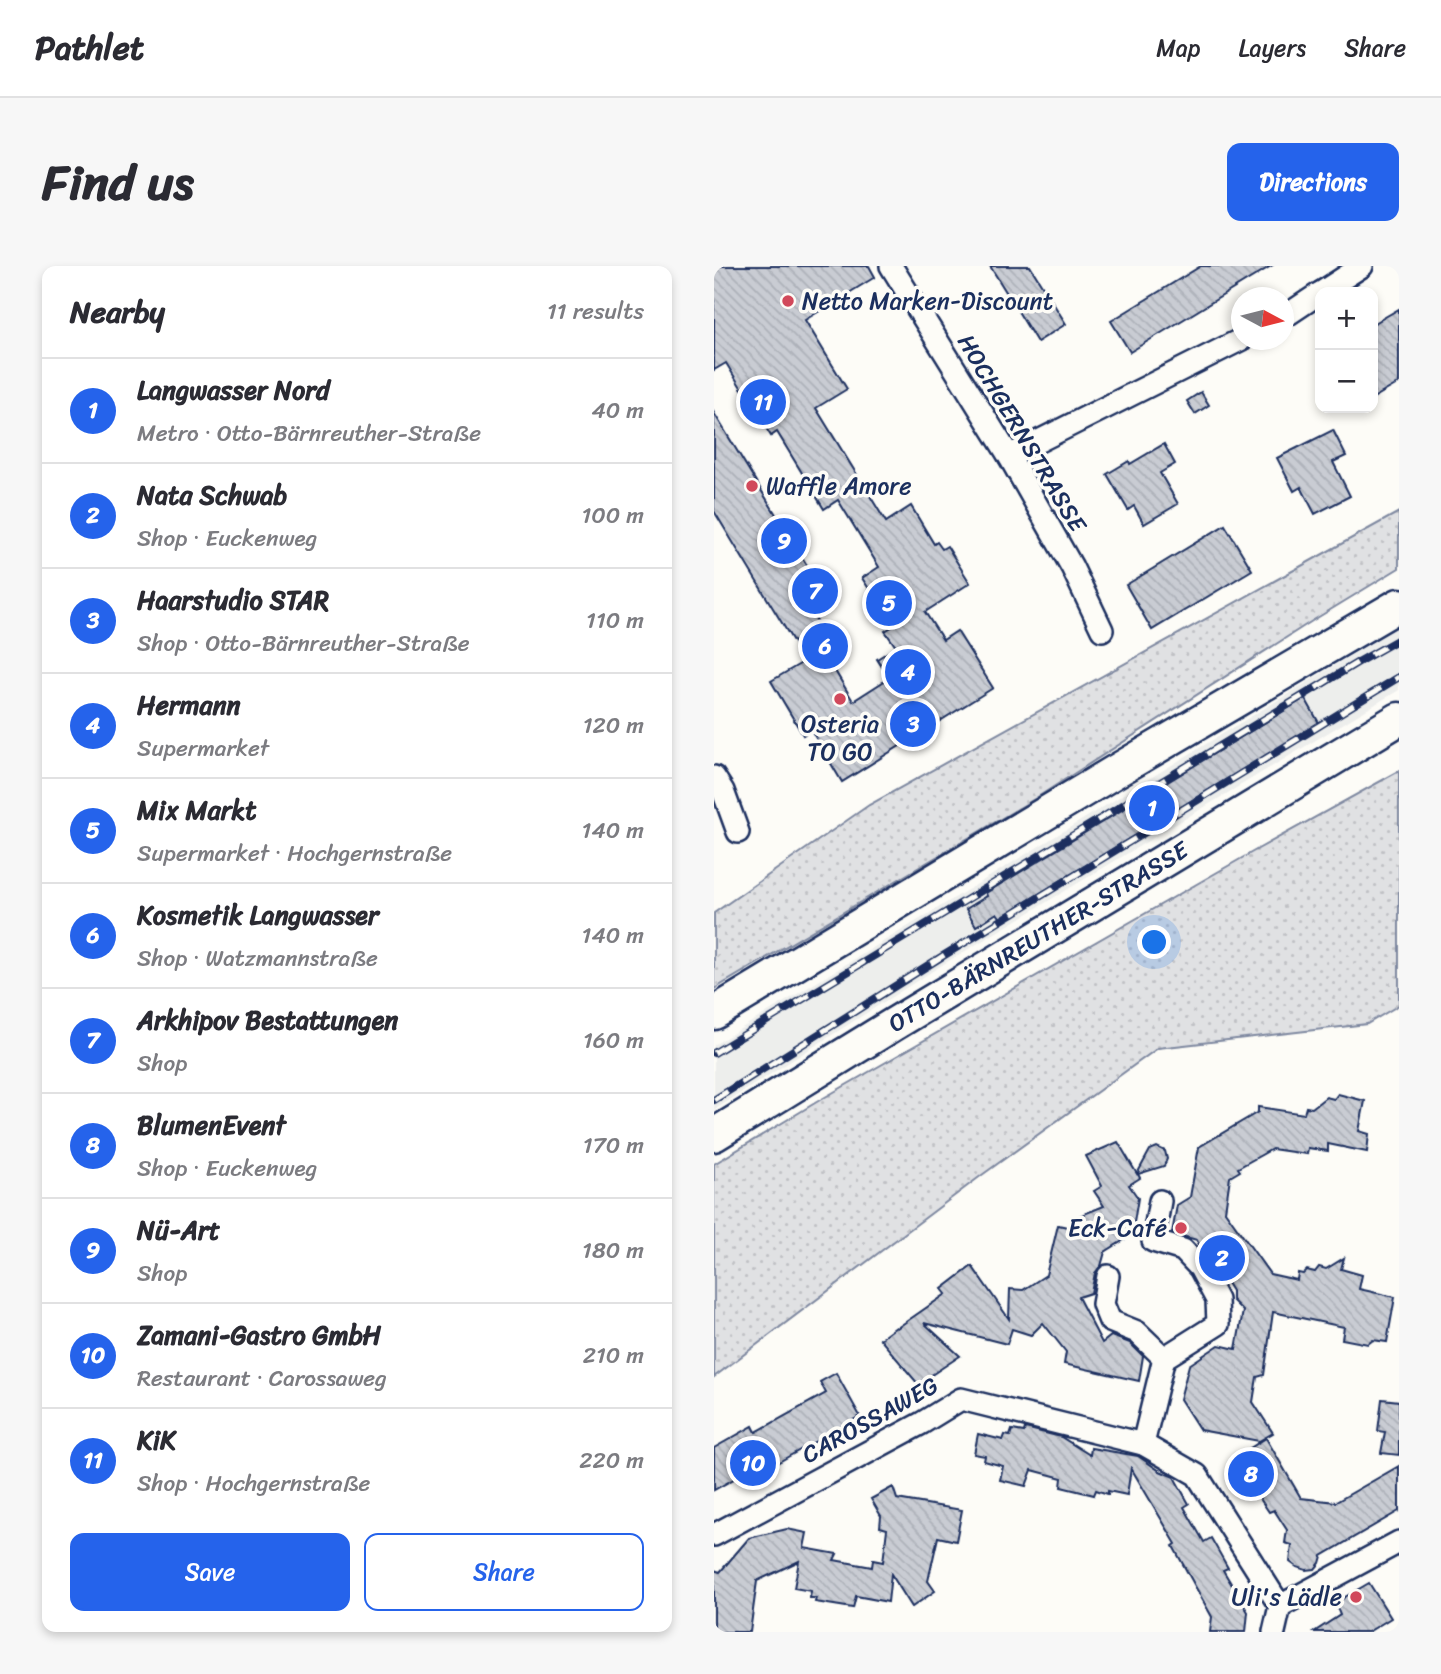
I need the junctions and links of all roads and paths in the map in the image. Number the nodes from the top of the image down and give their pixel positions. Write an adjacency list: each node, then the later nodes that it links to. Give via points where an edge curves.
1 (891, 266): 7 (street, HOCHGERNSTRASSE)
2 (1362, 266): 3 (street)
3 (1330, 287)
4 (1315, 297): 5 (street)
5 (1294, 310)
6 (1231, 344): 7 (street)
7 (1009, 456): 10 (street, HOCHGERNSTRASSE, via 1072,567)
8 (1399, 580): 11 (main road, via 1337,620)
9 (1399, 604): 11 (main road)
10 (1101, 630)
11 (1300, 661): 17 (main road)
12 (1399, 719): 14 (main road, OTTO-BÄRNREUTHER-STRASSE)
13 (1399, 733): 14 (main road, OTTO-BÄRNREUTHER-STRASSE)
14 (1364, 741): 18 (main road, OTTO-BÄRNREUTHER-STRASSE)
15 (714, 777): 16 (street)
16 (738, 832)
17 (714, 1013)
18 (714, 1135)
19 (1160, 1201): 21 (street, via 1153,1241 1183,1250 1200,1268 1217,1300 1218,1324)
20 (1108, 1276): 21 (street, via 1102,1304 1110,1321 1137,1332)
21 (1164, 1358): 22 (street)
22 (1143, 1444): 23 (street, CAROSSAWEG, via 961,1399); 25 (street, CAROSSAWEG, via 1197,1475)
23 (714, 1535)
24 (1399, 1542): 25 (street)
25 (1280, 1606): 26 (street)
26 (1274, 1632)

